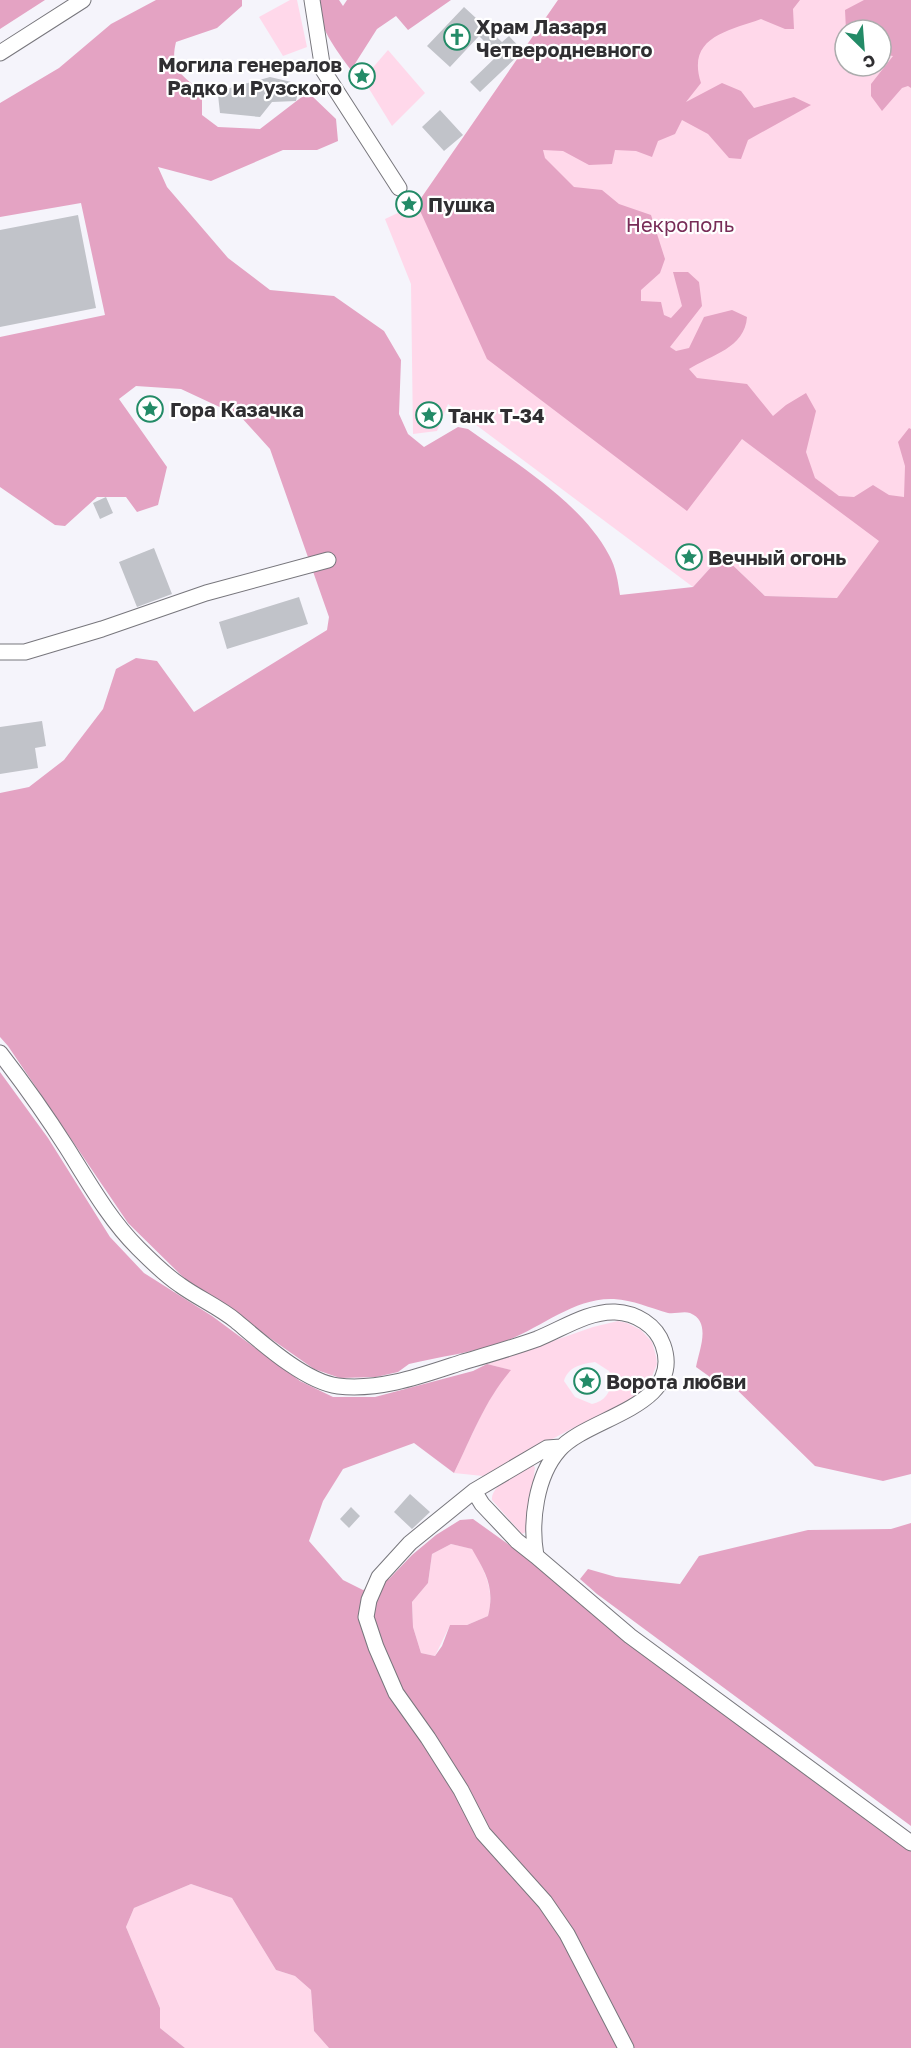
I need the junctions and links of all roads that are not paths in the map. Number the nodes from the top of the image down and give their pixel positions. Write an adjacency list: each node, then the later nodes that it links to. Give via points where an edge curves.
1 (83, 0): 3 (street)
2 (312, 0): 4 (street, via 323,70)
3 (0, 53)
4 (399, 188)
5 (328, 560): 6 (street, via 206,593 25,652)
6 (0, 652)
7 (0, 1053): 8 (street, via 111,1216 137,1247 177,1284 232,1317 270,1350 309,1376 336,1386 370,1387 506,1350 593,1316 623,1313 647,1323 658,1336 665,1356 657,1387 629,1409)
8 (561, 1448): 9 (street, via 547,1448); 10 (street, via 545,1472 537,1503 533,1541)
9 (474, 1491): 10 (street, via 517,1541); 12 (street, via 410,1543 379,1577 366,1617 396,1693 455,1781 483,1833 567,1934)
10 (536, 1556): 11 (street, via 630,1636)
11 (911, 1843)
12 (626, 2048)

